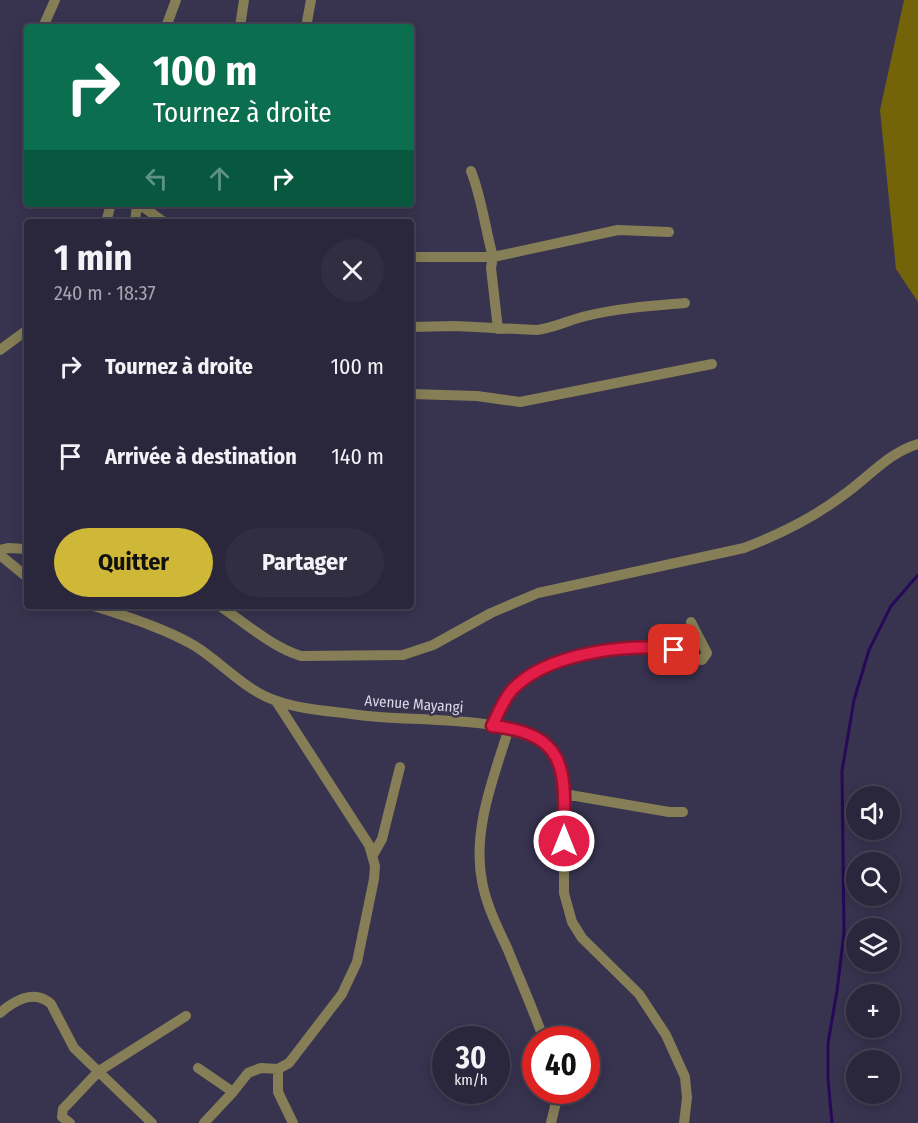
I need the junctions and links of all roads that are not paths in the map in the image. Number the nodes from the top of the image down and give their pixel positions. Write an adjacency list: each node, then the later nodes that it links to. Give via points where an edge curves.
1 (56, 0): 5 (street)
2 (176, 0): 6 (street)
3 (244, 0): 7 (street)
4 (311, 0): 8 (street)
5 (44, 24)
6 (167, 24)
7 (240, 24)
8 (307, 24)
9 (471, 171): 14 (street)
10 (142, 207): 11 (street)
11 (160, 219)
12 (669, 232): 14 (street, via 618,230)
13 (414, 257): 14 (street)
14 (493, 257): 17 (street)
15 (685, 303): 17 (street, via 615,310 549,329)
16 (414, 327): 17 (street)
17 (498, 329)
18 (24, 332): 19 (street)
19 (0, 350)
20 (712, 364): 21 (street, via 520,402)
21 (414, 394)
22 (918, 444): 28 (street, via 903,448 835,501 754,544 538,592 433,645 403,655 301,656 274,643)
23 (24, 549): 24 (street)
24 (0, 550)
25 (0, 555): 26 (street)
26 (24, 575)
27 (103, 609): 30 (street, Avenue Mayangi, via 183,640)
28 (224, 609)
29 (691, 622): 31 (street, via 707,652 702,660 674,650 624,647 550,665 514,688)
30 (276, 701): 31 (street, Avenue Mayangi, via 370,717); 36 (street)
31 (492, 726): 32 (street, Avenue Mayangi)
32 (509, 728): 34 (street, Avenue Mayangi, via 531,735 556,756 562,769); 39 (street, via 486,808 480,861 491,913)
33 (400, 767): 36 (street, via 382,838)
34 (564, 794): 35 (street); 50 (street, Avenue Mayangi, via 564,893 572,922 582,938 639,994 666,1035 685,1077)
35 (683, 812)
36 (373, 855): 41 (street, via 372,894 350,980 289,1063)
37 (0, 1012): 42 (street, via 19,998 46,1000 74,1048)
38 (186, 1016): 42 (street)
39 (538, 1026)
40 (198, 1068): 43 (street)
41 (278, 1069): 43 (street, via 254,1069); 48 (street, via 278,1092)
42 (99, 1071): 45 (street, via 63,1109 63,1117); 46 (street)
43 (233, 1092): 47 (street)
44 (556, 1104): 49 (street)
45 (70, 1123)
46 (152, 1123)
47 (204, 1123)
48 (293, 1123)
49 (551, 1123)
50 (684, 1123)

